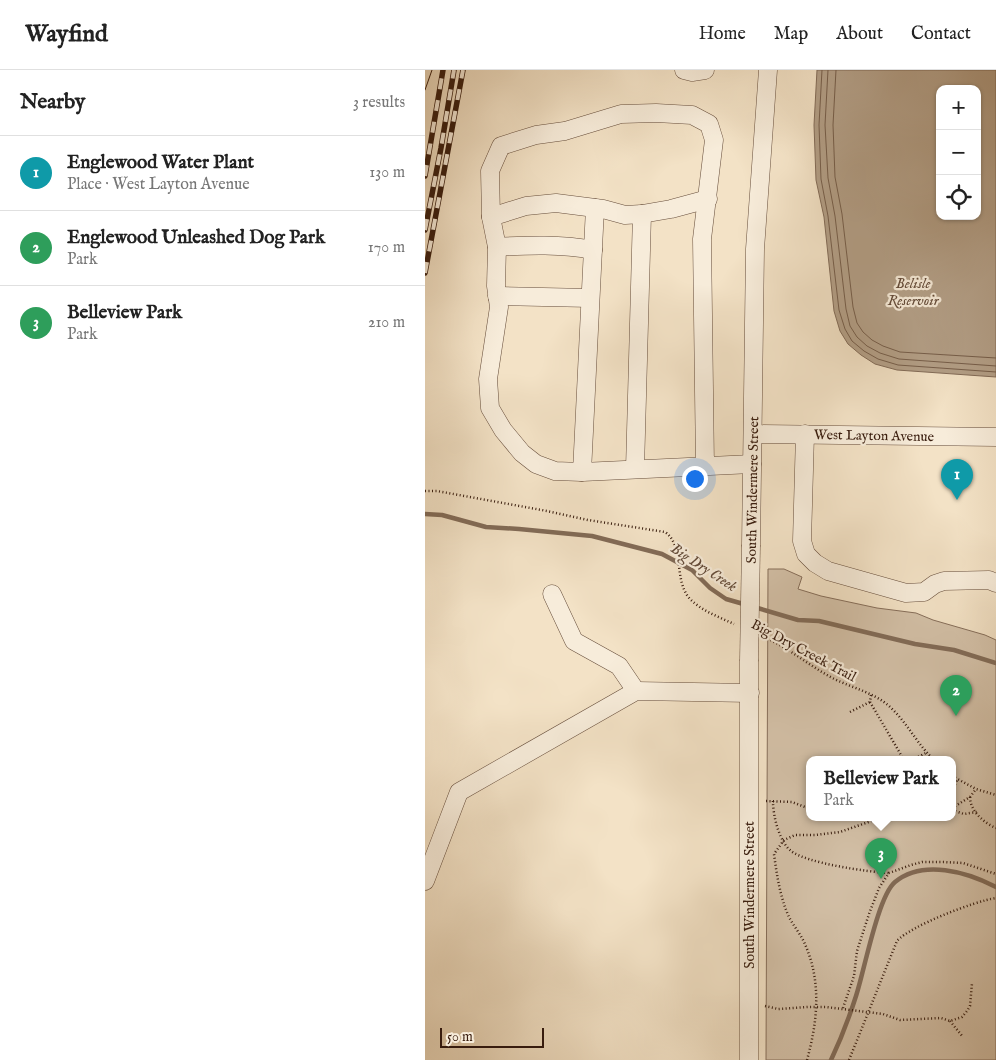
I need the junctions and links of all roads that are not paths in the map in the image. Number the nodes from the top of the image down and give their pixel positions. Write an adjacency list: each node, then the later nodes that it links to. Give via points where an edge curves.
1 (684, 70): 2 (street)
2 (705, 70)
3 (768, 70): 12 (street, South Windermere Street, via 755,249)
4 (708, 199): 6 (street); 7 (street, via 714,140 709,124 692,115 621,114 501,146 490,171); 16 (street, via 702,239)
5 (595, 208): 6 (street, via 625,215); 7 (street, via 556,203 526,206); 9 (street)
6 (643, 214): 17 (street)
7 (491, 218): 8 (street)
8 (497, 247): 9 (street, via 568,245); 10 (street)
9 (593, 250): 11 (street)
10 (497, 296): 11 (street); 18 (street, via 499,307 488,379 490,408 503,430 536,464 555,471)
11 (590, 298): 18 (street)
12 (753, 434): 13 (street, West Layton Avenue); 15 (street, South Windermere Street)
13 (805, 434): 14 (street, West Layton Avenue); 19 (street, via 802,542 806,554 815,563 828,572 906,593 924,592 944,581 989,580)
14 (996, 437)
15 (752, 464): 16 (street); 22 (street, South Windermere Street, bridge)
16 (705, 466): 17 (street)
17 (635, 470): 18 (street)
18 (582, 472)
19 (996, 583)
20 (551, 594): 21 (street, via 574,641 619,666)
21 (636, 691): 22 (street); 23 (street, via 459,792)
22 (750, 693): 24 (street, South Windermere Street)
23 (425, 881)
24 (749, 1060)

